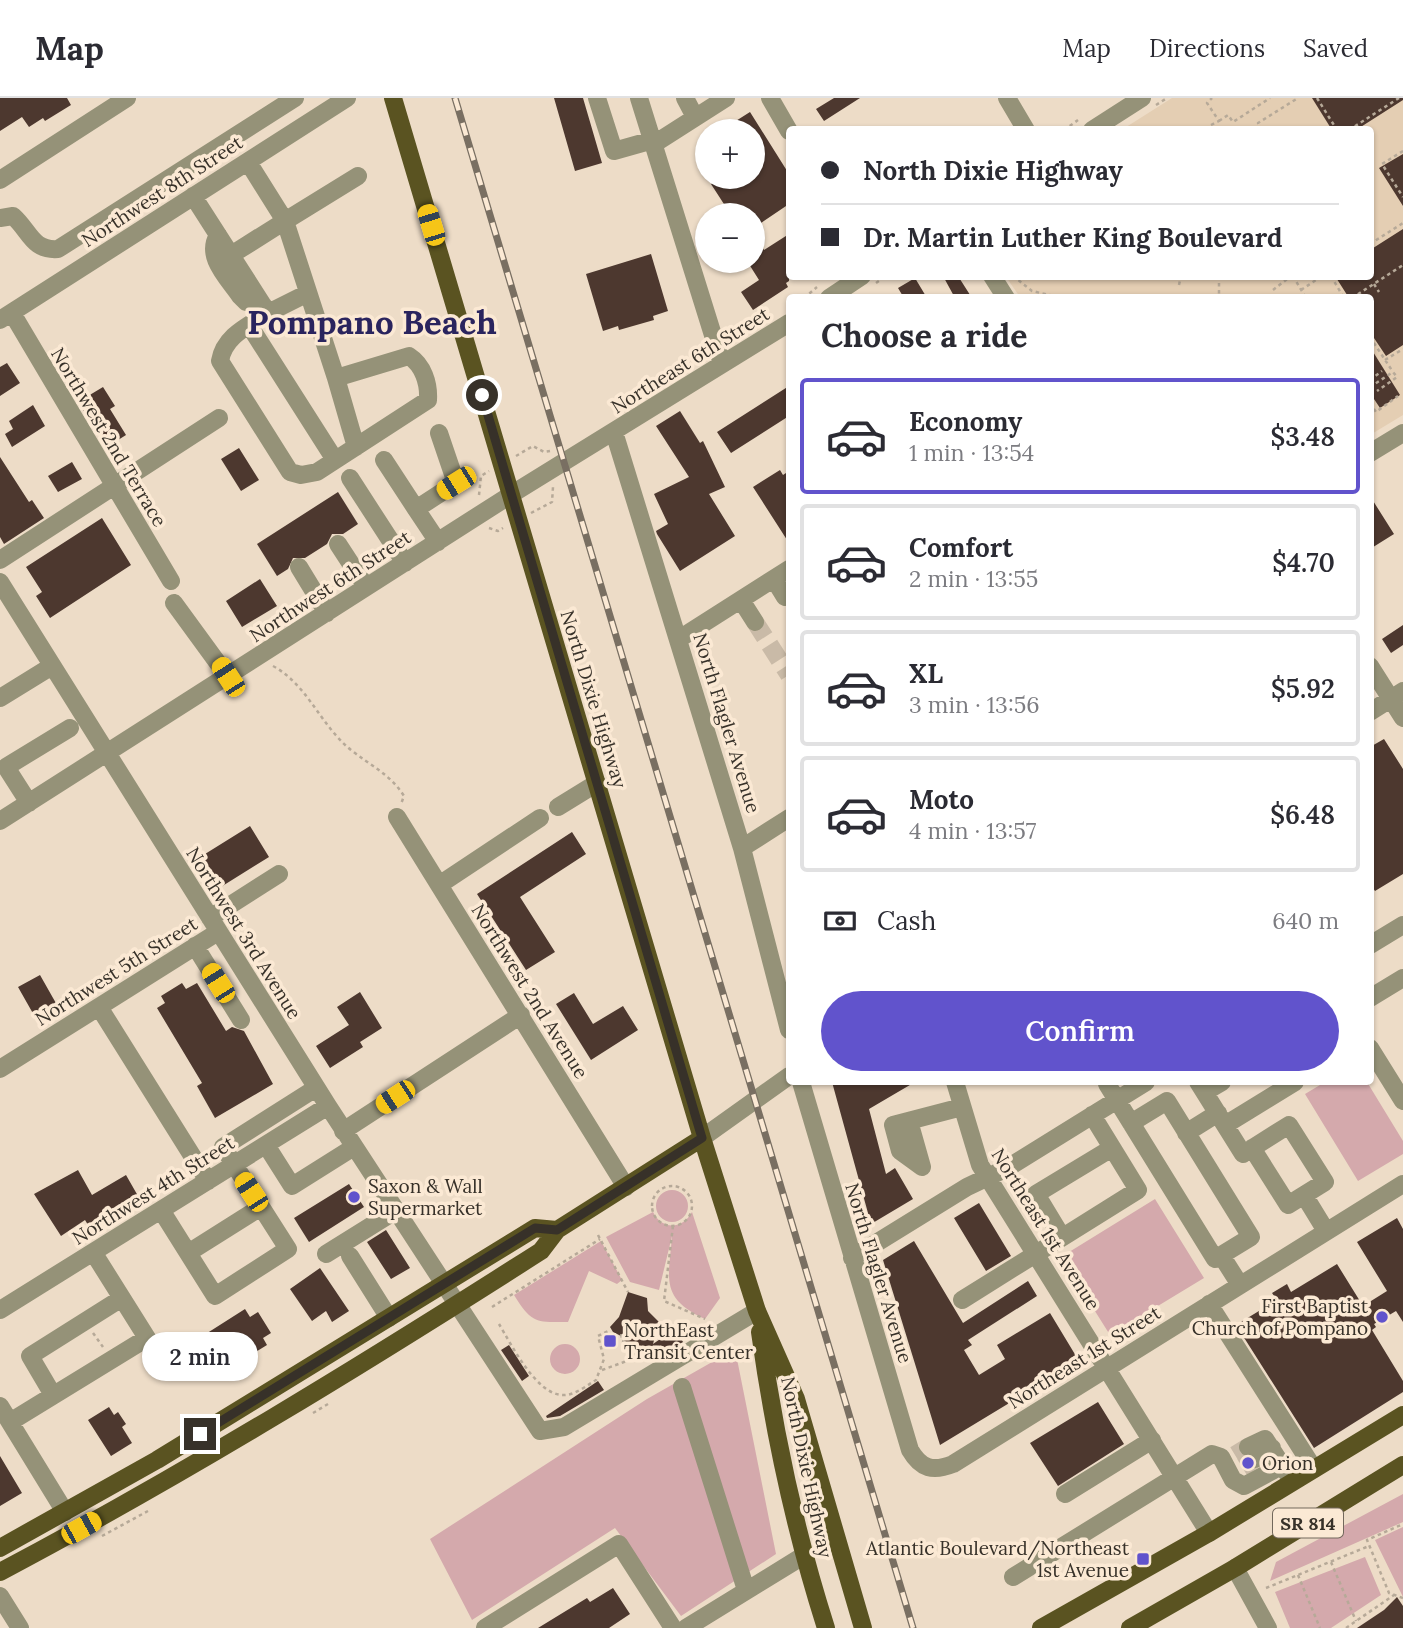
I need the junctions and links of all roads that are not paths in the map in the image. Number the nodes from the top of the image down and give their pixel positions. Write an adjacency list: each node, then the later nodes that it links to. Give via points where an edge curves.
1 (127, 98): 21 (street)
2 (295, 98): 12 (street)
3 (348, 98): 18 (street, Northwest 8th Street)
4 (393, 98): 46 (main road, North Dixie Highway)
5 (597, 98): 17 (street, via 614,151)
6 (639, 98): 17 (street)
7 (685, 98): 13 (street)
8 (726, 98): 13 (street)
9 (770, 98): 14 (street)
10 (1007, 98): 15 (street)
11 (1142, 98): 16 (street)
12 (270, 109): 18 (street); 23 (street, via 58,249 45,250 33,243 27,228 13,215)
13 (695, 117): 17 (street)
14 (786, 126)
15 (1024, 126)
16 (1098, 126)
17 (653, 142): 34 (street)
18 (275, 144): 19 (street, Northwest 8th Street)
19 (248, 162): 22 (street, Northwest 8th Street); 24 (street)
20 (358, 177): 24 (street)
21 (0, 180)
22 (194, 197): 25 (street); 31 (street, Northwest 8th Street)
23 (0, 218)
24 (285, 221): 26 (street); 28 (street)
25 (218, 235): 26 (street); 30 (street, via 212,254 240,296)
26 (231, 255): 30 (street)
27 (856, 280): 29 (street)
28 (308, 293): 30 (street); 35 (street)
29 (835, 294)
30 (265, 309): 32 (street)
31 (6, 317): 45 (street, Northwest 2nd Terrace)
32 (249, 325): 42 (street); 42 (street, via 229,339 220,362 290,472 317,472)
33 (786, 330): 34 (street, Northeast 6th Street)
34 (722, 364): 37 (street, Northeast 6th Street)
35 (336, 378): 40 (street); 40 (street, via 409,356 419,363 429,390 428,400)
36 (219, 418): 45 (street)
37 (614, 432): 46 (street, Northwest 6th Street); 62 (street, North Flagler Avenue)
38 (439, 433): 47 (street, via 456,483)
39 (1403, 433): 41 (street)
40 (356, 447): 42 (street)
41 (1374, 451)
42 (335, 460)
43 (384, 460): 47 (street)
44 (350, 478): 51 (street)
45 (113, 487): 50 (street); 54 (street, Northwest 2nd Terrace)
46 (512, 495): 48 (street, Northwest 6th Street); 73 (main road, North Dixie Highway)
47 (416, 509): 48 (street)
48 (438, 542): 51 (street, Northwest 6th Street)
49 (338, 544): 56 (street)
50 (0, 561)
51 (405, 563): 56 (street, Northwest 6th Street)
52 (299, 567): 60 (street)
53 (782, 574): 57 (street); 58 (street)
54 (172, 581)
55 (0, 582): 63 (street, Northwest 3rd Avenue)
56 (366, 587): 60 (street, Northwest 6th Street)
57 (785, 597)
58 (741, 600): 61 (street); 62 (street)
59 (174, 603): 65 (street)
60 (327, 613): 65 (street, Northwest 6th Street)
61 (755, 622)
62 (679, 639): 80 (street, North Flagler Avenue)
63 (52, 666): 67 (street); 71 (street, Northwest 3rd Avenue)
64 (1374, 670): 66 (street)
65 (228, 677): 71 (street, Northwest 6th Street)
66 (1397, 695): 68 (street); 69 (street)
67 (0, 698)
68 (1374, 709)
69 (1403, 718)
70 (70, 728): 72 (street)
71 (107, 754): 74 (street, Northwest 6th Street); 83 (street, Northwest 3rd Avenue)
72 (3, 762): 74 (street)
73 (597, 783): 75 (street); 113 (main road, North Dixie Highway)
74 (29, 803): 79 (street, Northwest 6th Street)
75 (558, 807)
76 (397, 817): 82 (street, Northwest 2nd Avenue)
77 (540, 818): 82 (street)
78 (786, 820): 80 (street)
79 (0, 821)
80 (743, 848): 87 (street, North Flagler Avenue)
81 (279, 874): 83 (street, Northwest 5th Street)
82 (439, 885): 92 (street, Northwest 2nd Avenue)
83 (214, 925): 86 (street, Northwest 5th Street); 102 (street, Northwest 3rd Avenue)
84 (1403, 925): 85 (street)
85 (1374, 943)
86 (195, 946): 91 (street, Northwest 5th Street); 93 (street)
87 (780, 959): 90 (street, North Flagler Avenue)
88 (1403, 978): 89 (street)
89 (1374, 996)
90 (786, 1006)
91 (99, 1007): 95 (street, Northwest 5th Street); 120 (street)
92 (521, 1015): 111 (street); 122 (street, Northwest 2nd Avenue)
93 (241, 1020)
94 (1374, 1054): 104 (street)
95 (0, 1069)
96 (786, 1078): 113 (street)
97 (803, 1085): 136 (street, North Flagler Avenue)
98 (955, 1085): 106 (street, Northeast 1st Avenue)
99 (1136, 1085): 103 (street)
100 (1289, 1085): 108 (street)
101 (1201, 1087): 108 (street)
102 (316, 1088): 105 (street, Northwest 3rd Avenue); 118 (street, via 223,1147)
103 (1112, 1092): 107 (street); 110 (street)
104 (1403, 1101)
105 (328, 1106): 111 (street, Northwest 3rd Avenue); 114 (street, Northwest 4th Street)
106 (962, 1107): 109 (street); 119 (street, Northeast 1st Avenue, via 976,1156)
107 (1092, 1115): 116 (street); 119 (street)
108 (1221, 1119): 112 (street); 117 (street, via 1243,1154)
109 (909, 1121)
110 (1131, 1123): 112 (street, via 1167,1101); 134 (street, via 1215,1259)
111 (343, 1130): 115 (street, Northwest 3rd Avenue)
112 (1186, 1133): 134 (street, via 1251,1237)
113 (702, 1138): 122 (main road); 144 (main road, North Dixie Highway)
114 (266, 1145): 115 (street, via 292,1186); 118 (street, Northwest 4th Street)
115 (354, 1147): 126 (street, Northwest 3rd Avenue)
116 (1112, 1148): 129 (street, via 1138,1190); 129 (street, via 1036,1194)
117 (1252, 1148): 123 (street, via 1288,1205); 123 (street, via 1289,1125 1325,1182)
118 (234, 1165): 120 (street, Northwest 4th Street); 124 (street)
119 (988, 1178): 132 (street, Northeast 1st Avenue); 136 (street)
120 (208, 1181): 125 (street, Northwest 4th Street)
121 (1403, 1184): 128 (street, Northeast 1st Street)
122 (626, 1187): 127 (main road)
123 (1304, 1195): 128 (street)
124 (261, 1207): 131 (street); 131 (street, via 288,1249 215,1296)
125 (162, 1210): 130 (street, Northwest 4th Street); 131 (street)
126 (395, 1211): 133 (street); 137 (street, Northwest 3rd Avenue)
127 (557, 1230): 137 (main road, via 535,1228); 142 (main road, via 541,1251)
128 (1326, 1231): 138 (street, Northeast 1st Street)
129 (1062, 1237): 132 (street)
130 (93, 1252): 139 (street); 143 (street, Northwest 4th Street)
131 (188, 1253)
132 (1035, 1253): 140 (street); 147 (street, Northeast 1st Avenue)
133 (326, 1254)
134 (1221, 1255): 138 (street)
135 (350, 1256): 145 (street)
136 (852, 1258): 158 (street, North Flagler Avenue, via 910,1450)
137 (442, 1285): 142 (street, Northwest 3rd Avenue); 145 (main road)
138 (1240, 1285): 141 (street, Northeast 1st Street)
139 (122, 1298): 150 (street, via 30,1356); 150 (street, via 147,1338)
140 (962, 1300)
141 (1209, 1304): 147 (street, Northeast 1st Street); 159 (street)
142 (455, 1305): 144 (street, Northwest 3rd Avenue, via 540,1431 564,1427); 148 (main road)
143 (0, 1310)
144 (757, 1311): 166 (main road, North Dixie Highway, via 770,1405); 177 (main road, North Dixie Highway, via 796,1399)
145 (389, 1318): 146 (main road)
146 (330, 1356): 148 (main road); 163 (main road)
147 (1107, 1367): 154 (street, Northeast 1st Avenue); 158 (street, Northeast 1st Street, via 953,1464)
148 (342, 1375): 168 (main road)
149 (682, 1387): 170 (street)
150 (53, 1395): 153 (street)
151 (0, 1406): 153 (street)
152 (1403, 1415): 159 (main road, SR 814)
153 (10, 1422): 163 (street)
154 (1152, 1440): 160 (street, Northeast 1st Avenue); 162 (street)
155 (1239, 1461): 156 (street, via 1262,1439); 156 (street, via 1244,1486); 160 (street, via 1212,1454)
156 (1283, 1465): 161 (street)
157 (1403, 1465): 167 (main road, SR 814)
158 (928, 1469)
159 (1314, 1469): 161 (main road, SR 814)
160 (1175, 1478): 164 (street, Northeast 1st Avenue); 169 (street)
161 (1293, 1482): 164 (main road, SR 814)
162 (1065, 1494)
163 (65, 1512): 165 (main road)
164 (1209, 1532): 178 (main road, SR 814)
165 (0, 1548)
166 (803, 1556): 170 (street); 176 (main road, North Dixie Highway)
167 (1235, 1568): 179 (main road, SR 814); 180 (street)
168 (0, 1572)
169 (1013, 1577)
170 (746, 1590): 175 (street)
171 (0, 1596): 172 (street)
172 (20, 1628)
173 (485, 1628): 174 (street, via 619,1544)
174 (673, 1628)
175 (686, 1628)
176 (826, 1628)
177 (863, 1628)
178 (1041, 1628)
179 (1130, 1628)
180 (1268, 1628)

